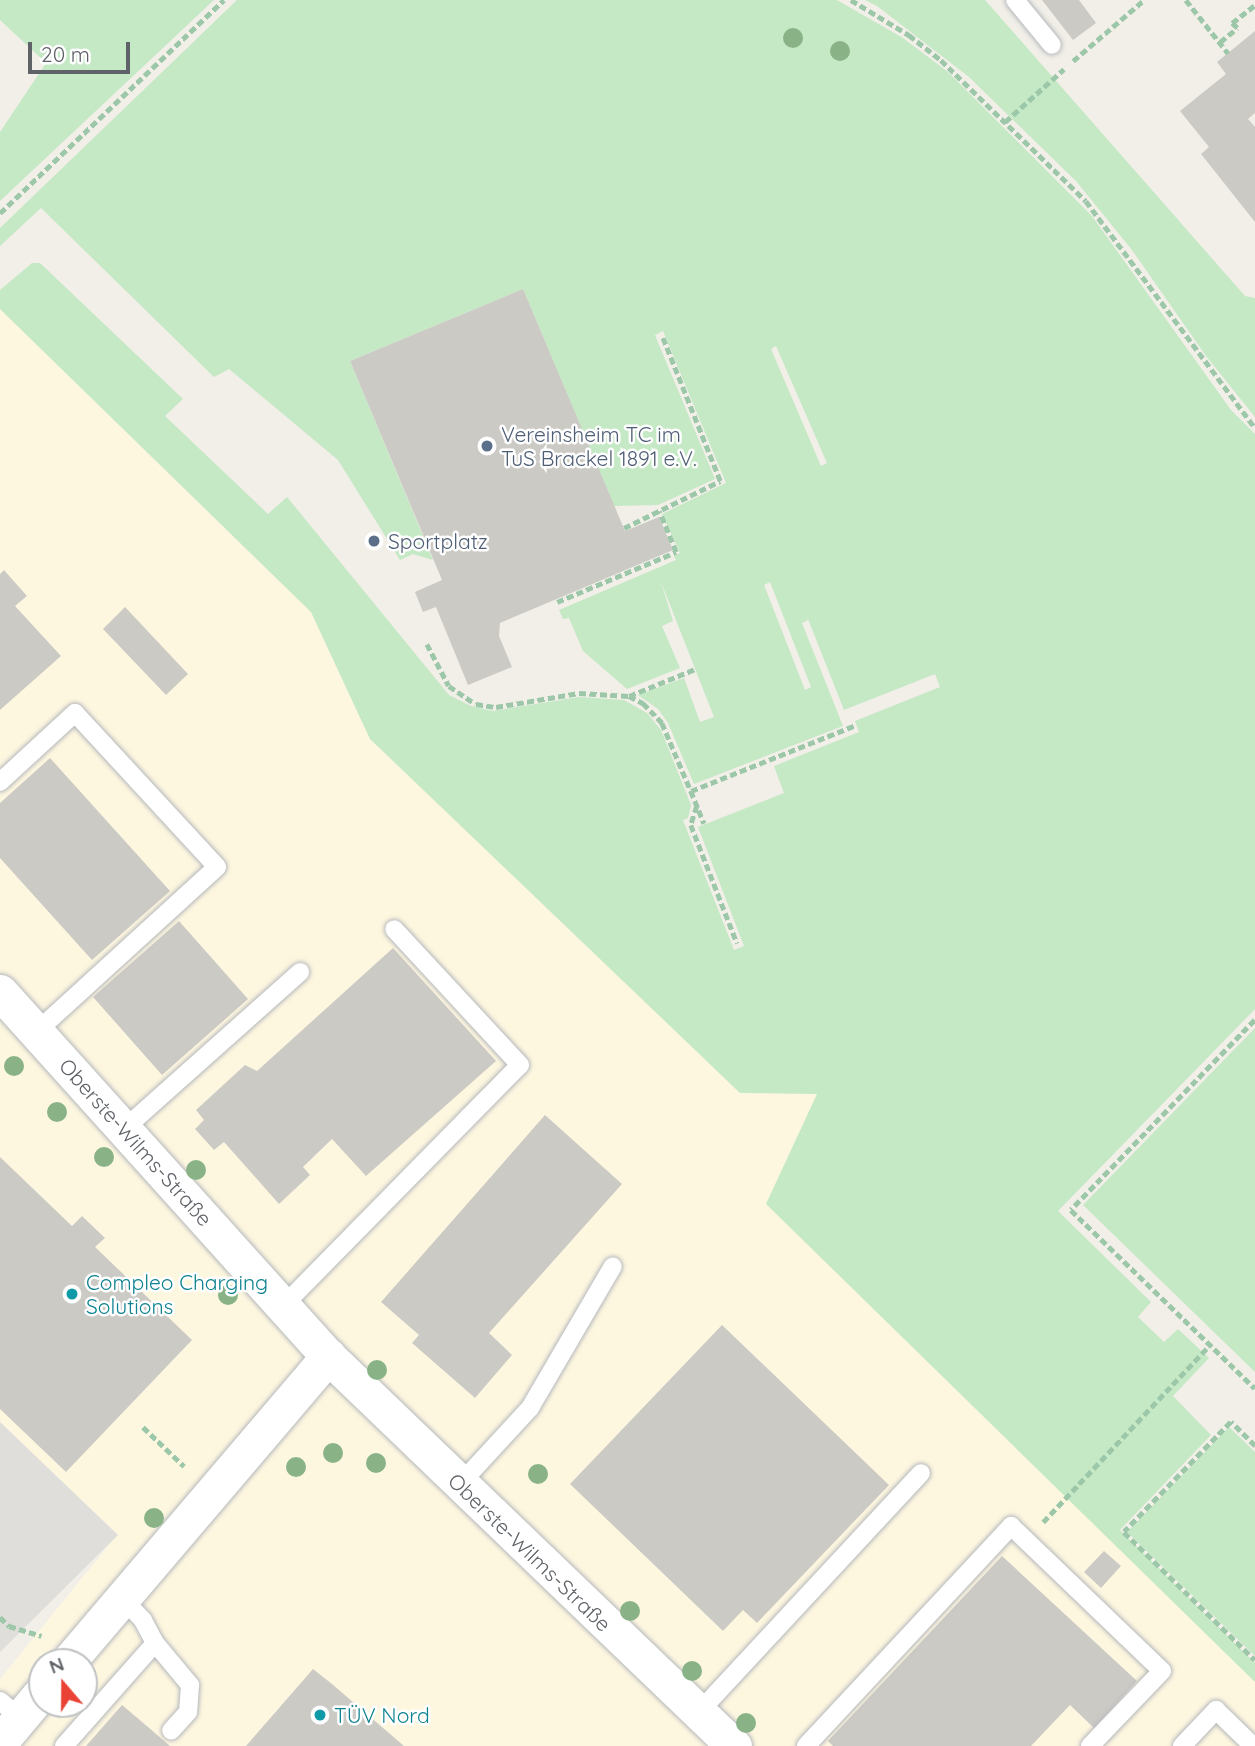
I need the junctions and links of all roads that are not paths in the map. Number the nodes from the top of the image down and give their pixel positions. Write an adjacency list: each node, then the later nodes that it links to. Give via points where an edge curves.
1 (1015, 0): 2 (lane)
2 (1052, 45)
3 (0, 782): 7 (lane, via 75,713 217,867)
4 (394, 929): 10 (lane, via 520,1065)
5 (300, 972): 8 (lane)
6 (0, 992): 7 (street, Oberste-Wilms-Straße)
7 (36, 1032): 8 (street, Oberste-Wilms-Straße)
8 (124, 1129): 10 (street, Oberste-Wilms-Straße)
9 (613, 1266): 13 (lane, via 530,1408)
10 (283, 1306): 11 (street, Oberste-Wilms-Straße)
11 (328, 1356): 13 (street, Oberste-Wilms-Straße); 14 (street)
12 (921, 1473): 18 (lane)
13 (460, 1483): 18 (street, Oberste-Wilms-Straße)
14 (122, 1598): 15 (lane, via 143,1620); 16 (street)
15 (155, 1643): 20 (lane, via 191,1685 188,1712); 21 (lane)
16 (80, 1648)
17 (28, 1703): 19 (street)
18 (699, 1713): 22 (street, Oberste-Wilms-Straße)
19 (7, 1720)
20 (171, 1731)
21 (64, 1746)
22 (734, 1746)
23 (806, 1746): 24 (lane, via 1011,1527 1162,1671)
24 (1090, 1746)
25 (1182, 1746): 26 (lane, via 1216,1710)
26 (1253, 1746)

